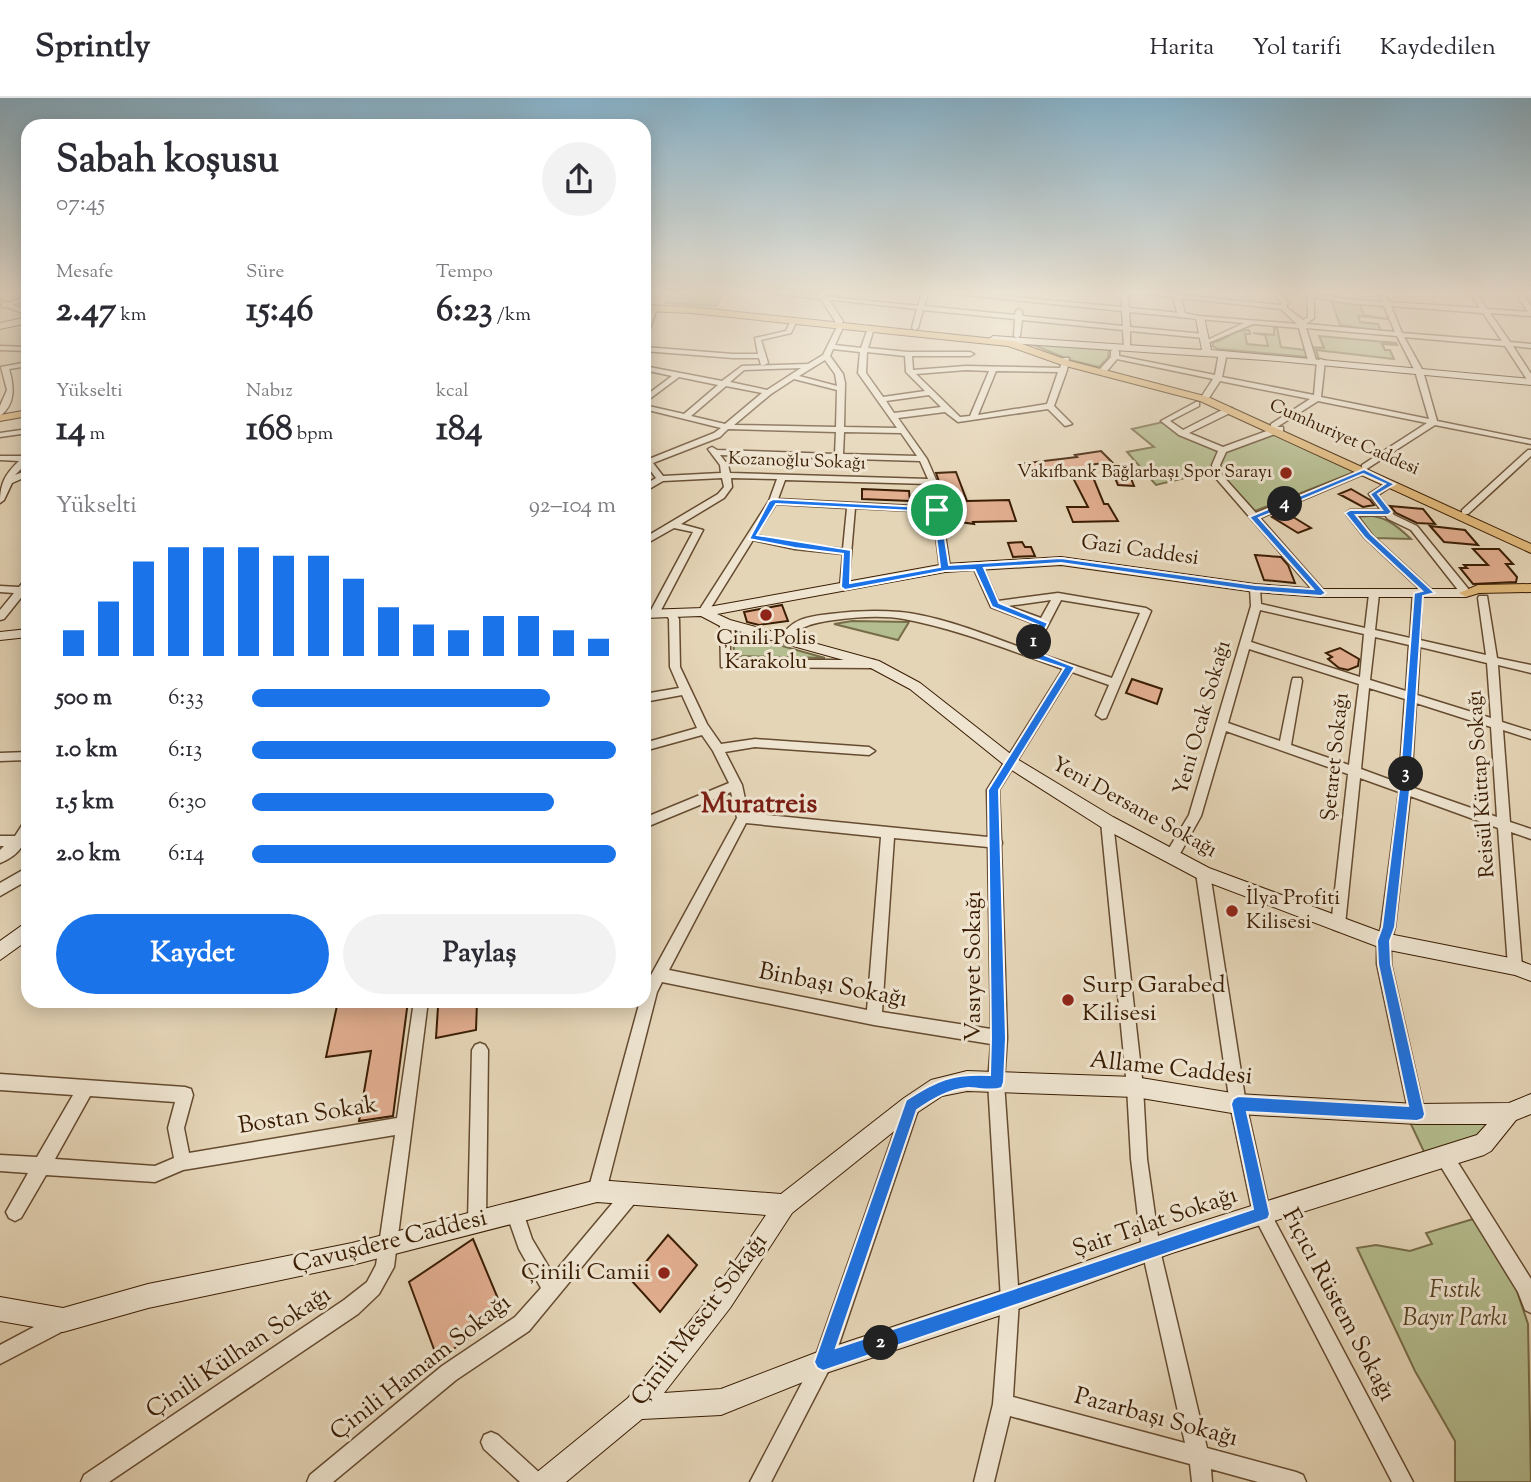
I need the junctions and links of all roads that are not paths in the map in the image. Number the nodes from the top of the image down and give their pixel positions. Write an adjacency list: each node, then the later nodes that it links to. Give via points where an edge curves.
1 (736, 358): 2 (street)
2 (739, 358): 3 (street); 23 (street)
3 (744, 358)
4 (763, 358): 22 (street)
5 (824, 358): 21 (street)
6 (827, 358): 36 (street, via 839,374)
7 (863, 358): 41 (street, via 862,373)
8 (908, 358): 28 (street)
9 (1049, 358): 19 (main road, Cumhuriyet Caddesi)
10 (1053, 358): 19 (main road, Cumhuriyet Caddesi)
11 (1111, 358): 26 (street)
12 (1137, 358): 33 (street)
13 (1222, 358): 33 (street)
14 (1277, 358): 18 (street)
15 (1315, 358): 18 (street)
16 (1412, 358): 27 (street)
17 (1516, 358): 34 (street)
18 (1317, 361): 27 (street); 40 (street)
19 (1065, 364): 25 (street); 26 (main road, Cumhuriyet Caddesi); 42 (main road, Cumhuriyet Caddesi); 43 (street)
20 (21, 365): 30 (street, via 5,367)
21 (813, 366): 22 (street); 31 (street)
22 (766, 367): 23 (street)
23 (742, 368): 35 (street)
24 (651, 369): 29 (street)
25 (994, 369): 28 (street); 51 (street)
26 (1104, 369): 42 (main road, Cumhuriyet Caddesi)
27 (1419, 371): 34 (street); 53 (street)
28 (910, 372): 38 (street)
29 (678, 374): 35 (street); 39 (street)
30 (9, 377): 32 (street); 48 (street, via 11,390)
31 (795, 377): 36 (street); 37 (street)
32 (0, 378)
33 (1218, 378): 40 (street); 42 (street)
34 (1531, 380)
35 (725, 383): 37 (street); 49 (street)
36 (841, 389): 56 (street)
37 (768, 392): 55 (street)
38 (930, 393): 41 (street); 45 (street)
39 (651, 395)
40 (1317, 398): 53 (street); 57 (street)
41 (880, 400): 50 (street)
42 (1202, 400): 46 (main road, Cumhuriyet Caddesi); 57 (main road, Cumhuriyet Caddesi); 60 (street, via 1165,421)
43 (1050, 406): 51 (street); 54 (street)
44 (651, 409): 49 (street)
45 (947, 409): 50 (street); 52 (street)
46 (1229, 410): 57 (main road, Cumhuriyet Caddesi); 60 (street)
47 (21, 412): 48 (main road)
48 (0, 416)
49 (685, 416): 55 (street)
50 (891, 416): 58 (street)
51 (973, 417): 52 (street)
52 (958, 420)
53 (1434, 422): 63 (street); 76 (street)
54 (1068, 424)
55 (727, 426): 56 (street); 62 (street)
56 (839, 428): 58 (street); 68 (street)
57 (1276, 429): 64 (street); 76 (main road, Cumhuriyet Caddesi)
58 (903, 430): 72 (street)
59 (21, 431): 61 (street)
60 (1182, 433): 64 (street)
61 (0, 435)
62 (706, 441): 65 (street); 73 (street)
63 (1531, 442)
64 (1223, 450): 93 (street, via 1217,476)
65 (715, 452): 67 (street); 78 (street)
66 (1531, 452): 92 (street)
67 (797, 454): 68 (street); 80 (street)
68 (839, 456): 69 (street)
69 (869, 457): 72 (street); 82 (street)
70 (0, 458): 71 (street)
71 (21, 458)
72 (923, 459): 83 (street)
73 (651, 462)
74 (21, 464): 84 (street)
75 (651, 468): 81 (street)
76 (1364, 469): 85 (main road, Cumhuriyet Caddesi); 92 (main road, Cumhuriyet Caddesi); 93 (street)
77 (21, 475): 84 (street)
78 (726, 475): 79 (street, Kozanoğlu Sokağı); 81 (street, Kozanoğlu Sokağı); 94 (street, via 728,487 721,496)
79 (782, 477): 80 (street, Kozanoğlu Sokağı); 88 (street)
80 (794, 477): 82 (street, Kozanoğlu Sokağı)
81 (661, 479): 86 (street, Kozanoğlu Sokağı)
82 (870, 480): 83 (street, Kozanoğlu Sokağı)
83 (933, 482): 90 (street)
84 (3, 484): 87 (street)
85 (1391, 484): 91 (street, via 1374,494); 98 (main road, Cumhuriyet Caddesi)
86 (651, 485)
87 (0, 500)
88 (773, 501): 89 (street); 95 (street)
89 (851, 507): 90 (street); 99 (street)
90 (937, 510): 101 (street)
91 (1388, 512): 109 (street, via 1350,513); 110 (street, via 1414,528)
92 (1465, 512): 97 (main road, Cumhuriyet Caddesi)
93 (1254, 517): 108 (street)
94 (674, 525): 96 (street); 117 (street, via 698,530)
95 (752, 537): 99 (street); 119 (street)
96 (651, 538)
97 (1531, 542)
98 (1531, 549)
99 (848, 552): 103 (street)
100 (978, 567): 101 (street, Gazi Caddesi); 104 (street, Gazi Caddesi, via 1061,561); 115 (street)
101 (945, 568): 103 (street, Gazi Caddesi)
102 (21, 586): 105 (street)
103 (845, 587): 119 (street, Gazi Caddesi)
104 (1255, 588): 108 (street, Gazi Caddesi); 116 (street, Yeni Ocak Sokağı)
105 (0, 589)
106 (21, 590): 122 (street)
107 (1531, 591): 110 (main road)
108 (1321, 593): 111 (street, Gazi Caddesi)
109 (1424, 593): 110 (street, Gazi Caddesi); 111 (street, Gazi Caddesi); 129 (street)
110 (1466, 593): 113 (main road)
111 (1374, 594): 125 (street, Şetaret Sokağı)
112 (1058, 596): 115 (street); 118 (street); 124 (street)
113 (1483, 598): 114 (main road); 132 (street, Reisül Küttap Sokağı)
114 (1531, 599)
115 (995, 605): 124 (street)
116 (1256, 606): 125 (street); 130 (street, Yeni Ocak Sokağı)
117 (651, 611)
118 (1146, 611): 138 (street)
119 (703, 612): 120 (street, Gazi Caddesi); 123 (street, Yeni Dersane Sokağı)
120 (670, 613): 121 (street, Gazi Caddesi); 139 (street, via 676,667)
121 (651, 614)
122 (0, 617)
123 (725, 623): 128 (street, Yeni Dersane Sokağı); 133 (street, via 725,664)
124 (1044, 623): 131 (street)
125 (1368, 631): 129 (street); 137 (street, Şetaret Sokağı)
126 (21, 634): 127 (street)
127 (0, 636)
128 (784, 639): 131 (street, via 792,628 810,620 901,615); 133 (street, Yeni Dersane Sokağı)
129 (1415, 642): 132 (street); 141 (street)
130 (1245, 644): 137 (street); 144 (street, Yeni Ocak Sokağı)
131 (1028, 653): 134 (street)
132 (1492, 660): 135 (street); 143 (street, Reisül Küttap Sokağı)
133 (874, 664): 153 (street, Yeni Dersane Sokağı, via 915,686)
134 (1070, 667): 138 (street); 153 (street, Vasıyet Sokağı)
135 (1531, 669)
136 (1297, 681): 148 (street)
137 (1363, 682): 141 (street); 154 (street, Şetaret Sokağı)
138 (1116, 683): 142 (street)
139 (685, 691): 140 (street); 145 (street)
140 (651, 697)
141 (1411, 697): 143 (street); 156 (street)
142 (1102, 715)
143 (1497, 724): 146 (street); 160 (street, Reisül Küttap Sokağı)
144 (1222, 725): 148 (street); 167 (street, Yeni Ocak Sokağı, via 1195,816)
145 (705, 730): 147 (street); 149 (street)
146 (1531, 735)
147 (651, 745)
148 (1285, 747): 154 (street)
149 (718, 749): 150 (street, via 755,743); 155 (street)
150 (869, 751)
151 (21, 756): 152 (street)
152 (0, 757)
153 (1012, 763): 159 (street, Yeni Dersane Sokağı); 166 (street, Vasıyet Sokağı, via 993,790)
154 (1354, 772): 156 (street); 172 (street, Şetaret Sokağı)
155 (736, 785): 157 (street); 158 (street)
156 (1405, 790): 160 (street); 174 (street)
157 (743, 818): 161 (street); 178 (street)
158 (651, 820)
159 (1107, 822): 167 (street, Yeni Dersane Sokağı); 187 (street)
160 (1504, 825): 162 (street); 176 (street, Reisül Küttap Sokağı)
161 (888, 832): 166 (street); 182 (street)
162 (1531, 834)
163 (21, 838): 165 (street)
164 (0, 841): 165 (street)
165 (19, 841): 168 (street)
166 (996, 843): 183 (street, Vasıyet Sokağı)
167 (1172, 855): 169 (street, Yeni Dersane Sokağı)
168 (0, 858)
169 (1203, 873): 172 (street, Yeni Dersane Sokağı); 189 (street, Fıçıcı Rüstem Sokağı)
170 (21, 877): 171 (street)
171 (0, 890)
172 (1338, 925): 174 (street, Yeni Dersane Sokağı)
173 (21, 934): 175 (street)
174 (1384, 941): 176 (street, Yeni Dersane Sokağı); 193 (street, via 1384,964)
175 (2, 949)
176 (1515, 967): 177 (street, Yeni Dersane Sokağı)
177 (1531, 974)
178 (659, 975): 179 (street); 182 (street, Binbaşı Sokağı)
179 (651, 986)
180 (420, 1008): 194 (street)
181 (643, 1008): 199 (street)
182 (874, 1018): 183 (street, Binbaşı Sokağı)
183 (999, 1038): 186 (street, Vasıyet Sokağı)
184 (480, 1050): 205 (street)
185 (0, 1082): 188 (street)
186 (996, 1082): 187 (street, Allame Caddesi); 191 (street, Allame Caddesi, via 938,1087); 209 (street, Vasıyet Sokağı)
187 (1135, 1087): 189 (street, Allame Caddesi); 207 (street)
188 (86, 1088): 196 (street, via 185,1095 176,1128); 198 (street)
189 (1238, 1104): 193 (street, Allame Caddesi); 204 (street, Fıçıcı Rüstem Sokağı)
190 (1531, 1104): 192 (street, Şair Talat Sokağı)
191 (911, 1105): 201 (street, Allame Caddesi); 214 (street)
192 (1509, 1113): 193 (street, Allame Caddesi); 195 (street, Şair Talat Sokağı, via 1484,1144)
193 (1417, 1114)
194 (404, 1125): 196 (street, Bostan Sokak); 206 (street, Bostan Sokak)
195 (1444, 1156): 204 (street, Şair Talat Sokağı); 210 (street, via 1526,1288)
196 (183, 1162): 198 (street, via 155,1174)
197 (0, 1163): 198 (street)
198 (41, 1166): 202 (street)
199 (597, 1191): 200 (street, Çavuşdere Caddesi); 203 (street, Çavuşdere Caddesi)
200 (632, 1192): 201 (street, Çavuşdere Caddesi); 208 (street, Çinili Hamam Sokağı)
201 (784, 1205): 216 (street, Çinili Mescit Sokağı, via 722,1300)
202 (15, 1212)
203 (515, 1212): 205 (street, Çavuşdere Caddesi); 208 (street, via 525,1243)
204 (1262, 1214): 207 (street, Şair Talat Sokağı); 227 (street, Fıçıcı Rüstem Sokağı)
205 (477, 1221): 206 (street, Çavuşdere Caddesi)
206 (389, 1244): 212 (street, Çavuşdere Caddesi, via 148,1296); 219 (street, Çinili Külhan Sokağı, via 385,1267 373,1288 351,1307)
207 (1151, 1250): 209 (street, Şair Talat Sokağı); 218 (street)
208 (552, 1290): 220 (street, Çinili Hamam Sokağı, via 522,1324 449,1373)
209 (1010, 1300): 214 (street, Şair Talat Sokağı); 215 (street, Vasıyet Sokağı)
210 (1531, 1304)
211 (0, 1309): 212 (street, Çavuşdere Caddesi)
212 (63, 1320): 213 (street)
213 (0, 1355)
214 (823, 1362): 216 (street, Şair Talat Sokağı, via 721,1402); 223 (street)
215 (1003, 1404): 218 (street, Pazarbaşı Sokağı); 224 (street, Vasıyet Sokağı)
216 (636, 1407): 222 (street, Çinili Mescit Sokağı)
217 (491, 1442): 221 (street)
218 (1199, 1458): 225 (street); 226 (street, Pazarbaşı Sokağı)
219 (91, 1482)
220 (317, 1482)
221 (535, 1482)
222 (545, 1482)
223 (760, 1482)
224 (984, 1482)
225 (1202, 1482)
226 (1296, 1482)
227 (1404, 1482)

